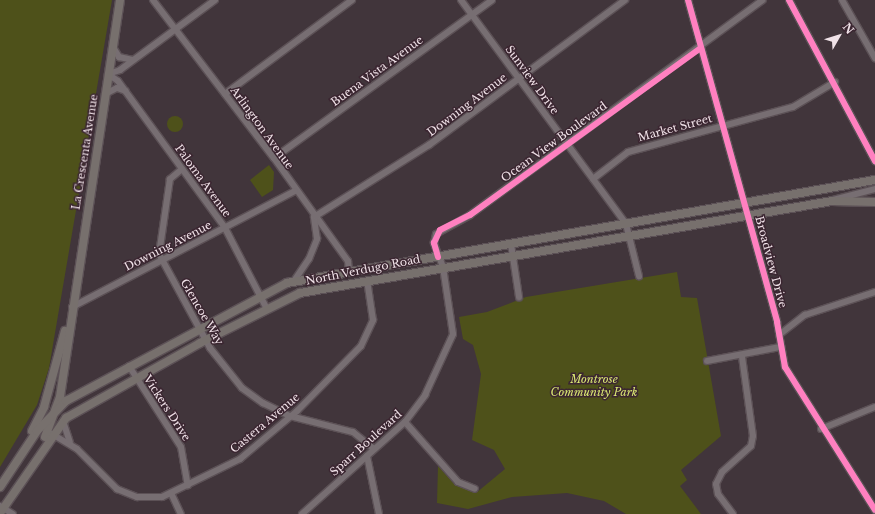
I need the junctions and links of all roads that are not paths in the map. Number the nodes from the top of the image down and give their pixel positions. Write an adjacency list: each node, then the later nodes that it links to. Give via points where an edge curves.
1 (120, 0): 14 (main road, La Crescenta Avenue)
2 (153, 0): 13 (street, Arlington Avenue)
3 (214, 0): 13 (street)
4 (352, 0): 23 (street)
5 (461, 0): 12 (street, Sunview Drive)
6 (492, 0): 12 (street, Buena Vista Avenue)
7 (625, 0): 19 (street, Downing Avenue)
8 (688, 0): 15 (street, Broadview Drive)
9 (763, 0): 15 (street, Ocean View Boulevard)
10 (789, 0): 20 (street, via 822,68)
11 (842, 0): 17 (street)
12 (472, 15): 19 (street, Sunview Drive); 26 (street, Buena Vista Avenue)
13 (175, 29): 16 (street); 23 (street, Arlington Avenue)
14 (113, 46): 16 (street, via 123,60); 18 (main road, La Crescenta Avenue)
15 (701, 48): 24 (street, Broadview Drive); 25 (street, Ocean View Boulevard)
16 (136, 58): 18 (street)
17 (875, 58)
18 (108, 74): 21 (street, Paloma Avenue); 22 (main road, La Crescenta Avenue)
19 (519, 79): 25 (street, Sunview Drive); 38 (street, Downing Avenue, via 429,145)
20 (835, 82): 24 (street, Market Street, via 793,107); 27 (street)
21 (126, 91): 22 (street, via 117,88); 28 (street, Paloma Avenue)
22 (105, 94): 54 (main road, La Crescenta Avenue)
23 (225, 94): 26 (street, Arlington Avenue)
24 (723, 126): 29 (street, Market Street, via 628,152); 36 (street, Broadview Drive)
25 (567, 146): 29 (street, Sunview Drive); 44 (street, Ocean View Boulevard, via 470,215 440,230 434,244)
26 (274, 158): 32 (street, Arlington Avenue)
27 (875, 161)
28 (182, 169): 40 (street, Paloma Avenue); 45 (street, Glencoe Way, via 169,183 159,252)
29 (593, 179): 39 (street, Sunview Drive)
30 (875, 180): 33 (main road, North Verdugo Road)
31 (875, 189): 34 (street, North Verdugo Road)
32 (295, 191): 38 (street, Arlington Avenue); 40 (street, Downing Avenue)
33 (830, 191): 34 (main road); 36 (main road, North Verdugo Road)
34 (832, 201): 35 (main road); 37 (main road, North Verdugo Road)
35 (875, 202)
36 (745, 204): 37 (street, Broadview Drive); 39 (main road, North Verdugo Road)
37 (748, 216): 41 (main road, North Verdugo Road); 58 (street, Broadview Drive)
38 (314, 217): 47 (street, Arlington Avenue, via 348,261); 50 (street, via 317,239 309,260)
39 (626, 224): 41 (street, Sunview Drive); 42 (main road, North Verdugo Road)
40 (225, 228): 45 (street, Downing Avenue); 52 (street, Paloma Avenue)
41 (631, 235): 43 (main road, North Verdugo Road); 48 (street, Sunview Drive)
42 (511, 244): 43 (street); 44 (main road, North Verdugo Road)
43 (512, 255): 46 (main road, North Verdugo Road); 53 (street)
44 (438, 256): 46 (street, Ocean View Boulevard); 47 (main road, North Verdugo Road)
45 (162, 260): 54 (street, Downing Avenue); 56 (street, Glencoe Way)
46 (443, 267): 49 (main road, North Verdugo Road); 57 (street, Ocean View Boulevard)
47 (349, 271): 50 (main road, North Verdugo Road)
48 (639, 276)
49 (367, 280): 55 (main road, North Verdugo Road, via 314,289); 67 (street, Castera Avenue, via 373,320 368,335 327,382)
50 (294, 281): 52 (main road, North Verdugo Road)
51 (875, 292): 58 (street, via 805,315)
52 (261, 296): 55 (street, Paloma Avenue); 56 (main road, North Verdugo Road)
53 (519, 297)
54 (72, 307): 66 (main road, La Crescenta Avenue); 74 (main road, La Crescenta Avenue, via 44,407)
55 (267, 309): 59 (main road, North Verdugo Road)
56 (198, 328): 59 (street, Glencoe Way); 63 (main road, North Verdugo Road)
57 (453, 335): 69 (street, Sparr Boulevard, via 443,350 425,395)
58 (779, 335): 60 (street, Broadview Drive)
59 (205, 340): 64 (main road, North Verdugo Road); 67 (street, Glencoe Way, via 242,388)
60 (780, 347): 61 (street); 70 (street, Broadview Drive, via 791,380)
61 (742, 357): 62 (street); 87 (street, via 753,436 751,446 722,472 716,484 718,494)
62 (707, 361)
63 (129, 366): 64 (street, Vickers Drive); 66 (main road, North Verdugo Road)
64 (136, 378): 68 (main road, North Verdugo Road); 77 (street, Vickers Drive, via 181,447)
65 (875, 407): 70 (street)
66 (56, 409): 74 (main road, North Verdugo Road); 76 (main road, La Crescenta Avenue)
67 (290, 416): 73 (street, Glencoe Way, via 353,432); 77 (street, Castera Avenue, via 240,459)
68 (63, 421): 71 (main road, North Verdugo Road); 72 (street, Castera Avenue)
69 (405, 422): 73 (street, Sparr Boulevard); 79 (street, via 458,482)
70 (821, 429): 82 (street, Broadview Drive)
71 (52, 434): 72 (street, Castera Avenue); 76 (main road, North Verdugo Road)
72 (71, 443): 80 (street, Castera Avenue, via 117,489 147,498)
73 (374, 449): 75 (street, Sparr Boulevard)
74 (22, 451): 78 (main road, North Verdugo Road)
75 (367, 456): 85 (street, Sparr Boulevard); 86 (street, via 371,462)
76 (34, 462): 81 (main road, North Verdugo Road)
77 (188, 485): 80 (street, Castera Avenue)
78 (0, 487)
79 (475, 489)
80 (171, 493): 84 (street)
81 (1, 509): 83 (street)
82 (875, 510)
83 (13, 514)
84 (181, 514)
85 (302, 514)
86 (380, 514)
87 (733, 514)

